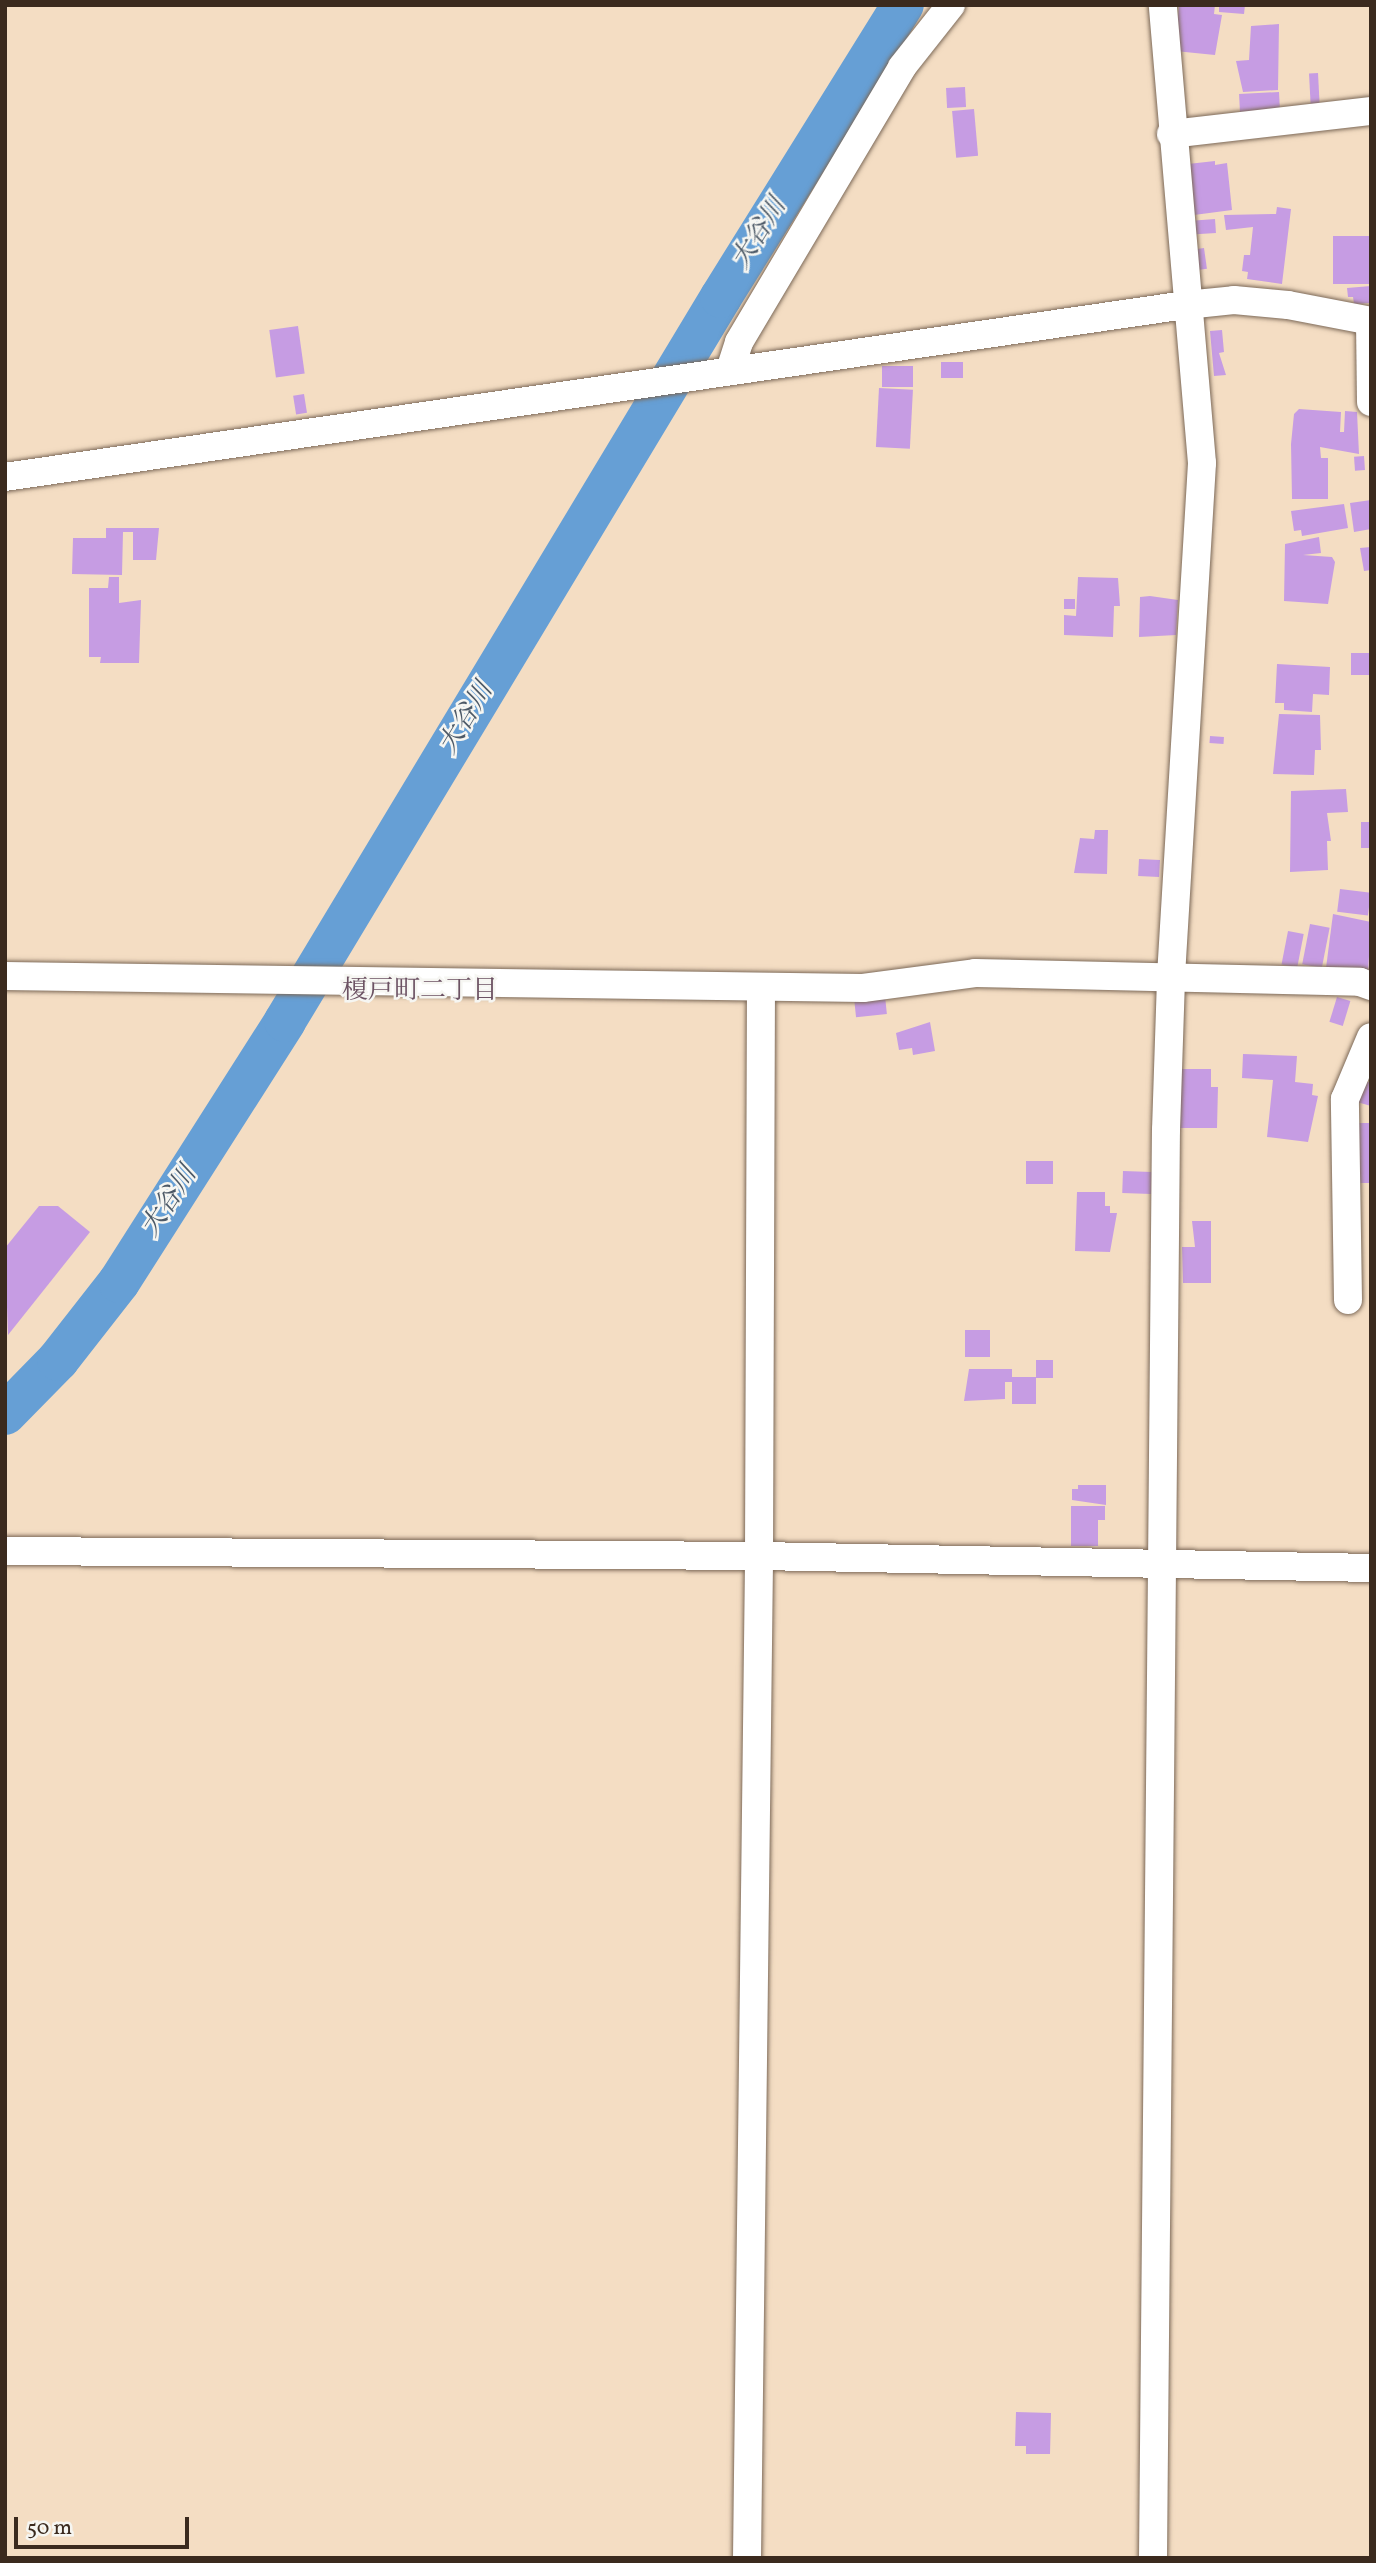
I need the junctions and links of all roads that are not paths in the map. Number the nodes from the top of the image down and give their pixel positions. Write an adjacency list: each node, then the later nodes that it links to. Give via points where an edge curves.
1 (951, 5): 7 (street, via 902,67)
2 (1163, 5): 4 (street)
3 (1371, 111): 4 (street)
4 (1171, 134): 5 (street)
5 (1186, 305): 6 (street, via 1234,300); 7 (street); 11 (street, via 1202,463)
6 (1371, 321): 8 (street)
7 (722, 372): 9 (street)
8 (1371, 402)
9 (5, 477)
10 (5, 976): 13 (street)
11 (1171, 976): 12 (street); 13 (street, via 975,973 863,988); 18 (street)
12 (1371, 986)
13 (761, 987): 17 (street)
14 (1371, 1037): 15 (street, via 1345,1099)
15 (1348, 1300)
16 (5, 1551): 17 (street)
17 (759, 1556): 18 (street); 20 (street)
18 (1163, 1566): 19 (street); 21 (street)
19 (1371, 1568)
20 (747, 2558)
21 (1153, 2558)

